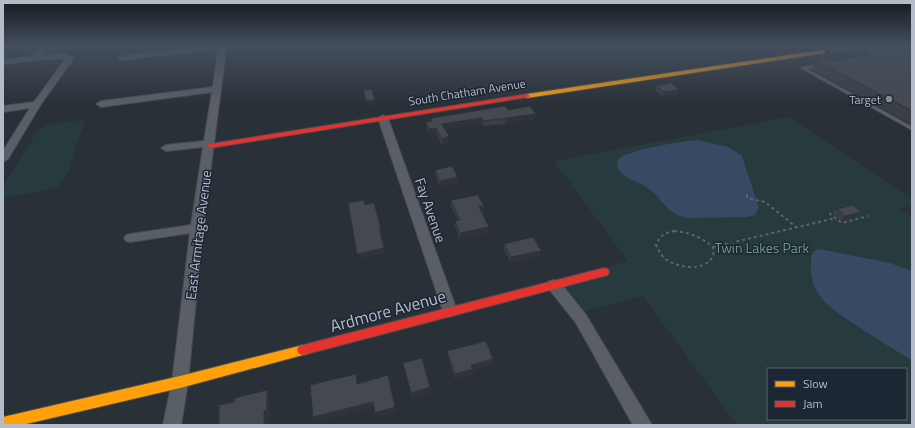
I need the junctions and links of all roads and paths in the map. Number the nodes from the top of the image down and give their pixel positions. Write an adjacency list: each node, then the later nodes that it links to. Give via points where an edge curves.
1 (65, 65): 6 (street)
2 (221, 65): 5 (street, East Armitage Avenue)
3 (723, 65): 9 (street, South Chatham Avenue)
4 (821, 65): 10 (lane, via 803,68)
5 (217, 89): 7 (street); 11 (street, East Armitage Avenue)
6 (37, 104): 8 (street); 13 (street)
7 (101, 104)
8 (3, 109)
9 (383, 118): 11 (street, South Chatham Avenue); 24 (street, Fay Avenue)
10 (912, 129)
11 (210, 144): 12 (street, South Chatham Avenue); 18 (street, East Armitage Avenue)
12 (166, 148)
13 (3, 159)
14 (747, 194): 19 (path, via 747,198 765,202)
15 (844, 210): 17 (path, via 830,214)
16 (868, 216): 17 (path, via 842,223)
17 (836, 218): 19 (path)
18 (197, 228): 20 (street); 25 (street, East Armitage Avenue)
19 (796, 228): 21 (path)
20 (130, 238)
21 (713, 247): 21 (path, via 713,254 706,263 689,267 673,264 657,250 656,245 660,238 674,231 695,235)
22 (604, 272): 23 (street, Ardmore Avenue)
23 (554, 285): 24 (street, Ardmore Avenue); 28 (street, via 581,319)
24 (450, 312): 25 (street, Ardmore Avenue)
25 (180, 382): 26 (street, Ardmore Avenue); 27 (street, East Armitage Avenue)
26 (3, 423)
27 (172, 425)
28 (643, 425)

